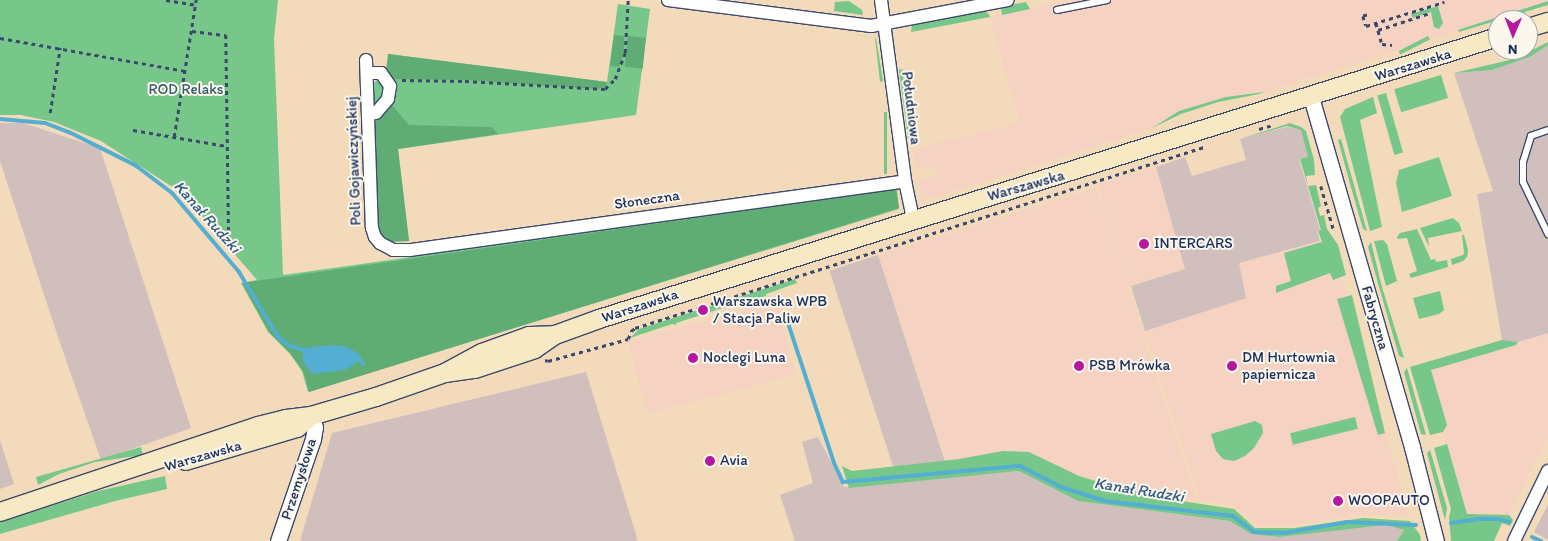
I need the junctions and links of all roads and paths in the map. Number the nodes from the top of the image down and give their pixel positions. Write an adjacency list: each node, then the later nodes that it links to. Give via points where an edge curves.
1 (166, 0): 9 (path)
2 (196, 0): 9 (path)
3 (628, 0): 24 (path, via 626,53 615,79 605,89)
4 (670, 0): 16 (street, via 859,25)
5 (881, 0): 16 (street, Południowa)
6 (1008, 0): 16 (street)
7 (1107, 0): 10 (lane)
8 (1444, 2): 11 (path)
9 (196, 5): 18 (path)
10 (1057, 10)
11 (1408, 13): 14 (path); 15 (path)
12 (1430, 13): 14 (path)
13 (1367, 16): 15 (path, via 1363,16 1366,26)
14 (1410, 20): 17 (path)
15 (1376, 23): 17 (path)
16 (884, 25): 35 (street, Południowa)
17 (1378, 30): 21 (path, via 1382,44)
18 (192, 31): 23 (path); 33 (path, via 226,36)
19 (0, 38): 22 (path)
20 (1488, 40): 25 (main road, Warszawska)
21 (1392, 45)
22 (60, 48): 23 (path); 26 (path)
23 (186, 71): 32 (path)
24 (388, 80): 27 (street, via 388,99 376,113); 27 (street, Poli Gojawiczyńskiej, via 367,67)
25 (1311, 97): 36 (main road, Warszawska); 45 (street, Fabryczna)
26 (50, 113)
27 (368, 114): 39 (street, Poli Gojawiczyńskiej, via 372,228 380,244)
28 (1273, 125): 30 (path)
29 (133, 130): 32 (path)
30 (1257, 130)
31 (1548, 130): 37 (lane, via 1531,136 1523,162 1522,182)
32 (174, 137): 33 (path)
33 (228, 146): 38 (path)
34 (1207, 146): 40 (path, via 635,328 628,339)
35 (904, 181): 36 (street, Południowa); 39 (street, Słoneczna)
36 (913, 220): 41 (main road, Warszawska, via 555,335 526,352 475,369 445,373)
37 (1548, 234)
38 (229, 241)
39 (393, 250)
40 (562, 357)
41 (311, 416): 43 (main road, Warszawska, via 258,426); 44 (street, Przemysłowa, via 315,427 313,439)
42 (1548, 471): 46 (street)
43 (0, 512)
44 (278, 541)
45 (1436, 541)
46 (1514, 541)

